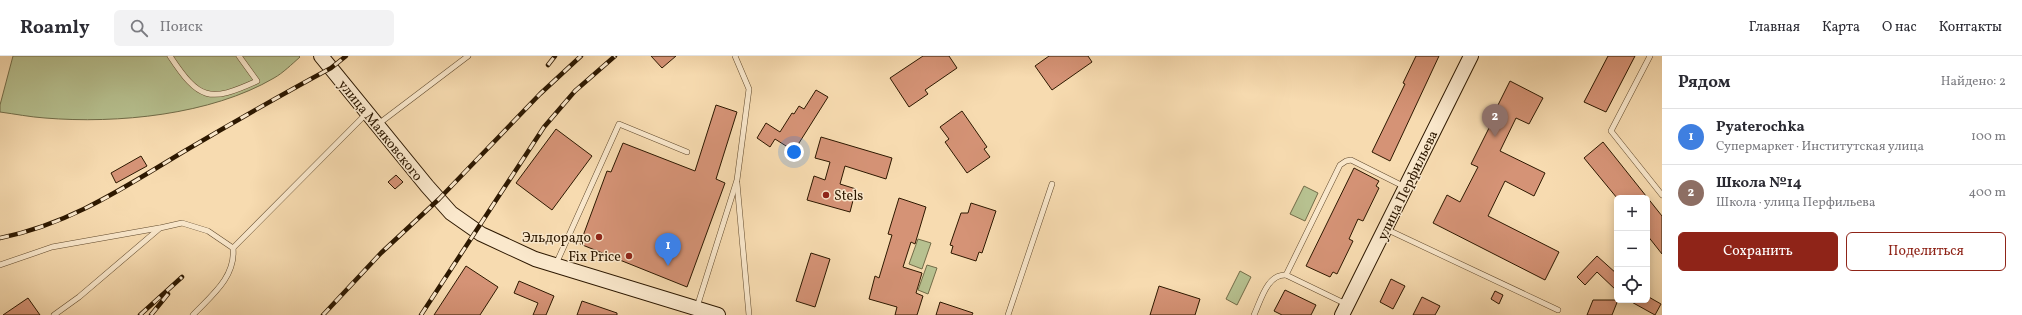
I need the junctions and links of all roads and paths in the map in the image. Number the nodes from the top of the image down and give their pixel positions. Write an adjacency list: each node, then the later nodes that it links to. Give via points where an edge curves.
1 (170, 56): 2 (lane, via 182,74 197,89 215,95 232,92 257,81)
2 (239, 56)
3 (321, 56): 8 (street, улица Маяковского)
4 (468, 56): 9 (lane)
5 (735, 56): 11 (lane, via 748,89)
6 (1471, 56): 13 (street, улица Перфильева)
7 (1650, 56): 14 (lane, via 1611,131)
8 (367, 114): 9 (street, улица Маяковского); 17 (lane)
9 (377, 125): 19 (street, улица Маяковского, via 451,213 481,234 535,259)
10 (687, 152): 19 (lane, via 619,124)
11 (737, 180): 23 (lane); 27 (lane)
12 (1052, 184): 28 (lane)
13 (1405, 188): 16 (street, улица Перфильева); 20 (lane, via 1351,160 1340,165)
14 (1662, 195)
15 (160, 228): 17 (lane, via 182,223 208,231); 18 (lane, via 52,247); 24 (lane)
16 (1385, 229): 21 (street, улица Перфильева); 22 (lane)
17 (233, 248): 25 (lane, via 234,258 228,277)
18 (0, 265)
19 (555, 265): 23 (street, улица Маяковского)
20 (1286, 275): 21 (lane); 29 (lane, via 1278,274 1272,279)
21 (1345, 310)
22 (1558, 310)
23 (696, 312): 26 (street, улица Маяковского)
24 (54, 315)
25 (193, 315)
26 (718, 315)
27 (749, 315)
28 (1008, 315)
29 (1254, 315)

